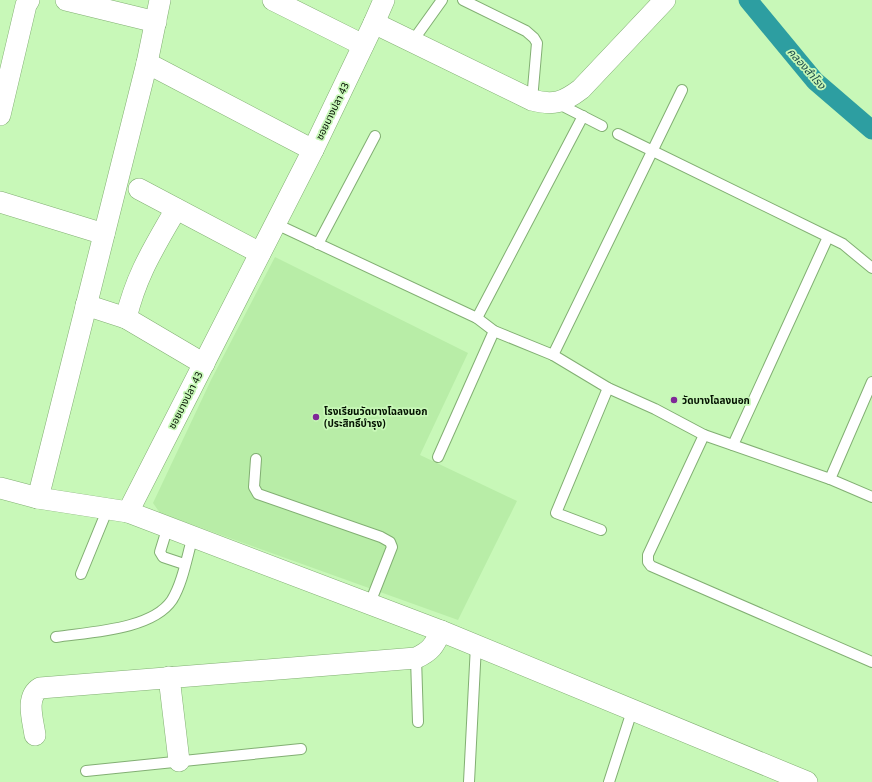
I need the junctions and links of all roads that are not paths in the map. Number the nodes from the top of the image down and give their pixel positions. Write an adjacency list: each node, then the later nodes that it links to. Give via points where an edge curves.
1 (28, 0): 17 (street)
2 (66, 0): 9 (street)
3 (160, 0): 9 (street)
4 (273, 0): 12 (street)
5 (384, 0): 10 (street, ซอยบางปลา 43)
6 (442, 0): 11 (lane)
7 (464, 0): 15 (lane, via 526,31 538,43)
8 (665, 0): 16 (street, via 581,89)
9 (156, 22): 13 (street)
10 (374, 23): 11 (street); 12 (street, ซอยบางปลา 43)
11 (412, 42): 15 (street)
12 (363, 45): 22 (street, ซอยบางปลา 43)
13 (147, 63): 22 (street); 28 (street)
14 (682, 90): 23 (lane)
15 (532, 100): 16 (street, via 547,104)
16 (558, 103): 18 (lane)
17 (0, 115)
18 (583, 116): 19 (lane); 35 (lane)
19 (602, 126)
20 (618, 134): 23 (lane)
21 (375, 136): 30 (lane)
22 (313, 150): 27 (street, ซอยบางปลา 43)
23 (652, 151): 29 (lane); 37 (lane)
24 (139, 189): 26 (street)
25 (0, 202): 28 (street)
26 (176, 209): 31 (street); 34 (street, via 144,265 133,291)
27 (276, 224): 30 (lane); 31 (street, ซอยบางปลา 43)
28 (104, 234): 33 (street)
29 (828, 237): 32 (lane, via 843,244); 42 (lane)
30 (318, 244): 35 (lane)
31 (260, 253): 38 (street, ซอยบางปลา 43)
32 (872, 268)
33 (86, 305): 34 (street); 48 (street)
34 (126, 318): 38 (street)
35 (477, 318): 36 (lane)
36 (494, 331): 37 (lane); 43 (lane)
37 (553, 355): 40 (lane)
38 (204, 364): 49 (street, ซอยบางปลา 43)
39 (872, 382): 45 (lane)
40 (608, 388): 41 (lane); 51 (lane, via 556,513)
41 (704, 435): 42 (lane); 60 (lane, via 648,556 648,562 651,566)
42 (733, 445): 45 (lane)
43 (438, 457)
44 (256, 458): 55 (lane, via 254,487 258,494 390,542 392,547)
45 (830, 479): 47 (lane)
46 (0, 488): 48 (street)
47 (872, 497)
48 (38, 498): 49 (street)
49 (118, 510): 50 (street); 54 (lane)
50 (168, 526): 52 (street); 53 (lane, via 160,552 163,557)
51 (601, 530)
52 (193, 536): 53 (lane); 55 (street)
53 (184, 564): 57 (lane, via 171,600 154,617 121,628)
54 (81, 574)
55 (370, 603): 56 (street)
56 (441, 631): 58 (street); 59 (street, via 436,643 428,652)
57 (56, 637)
58 (476, 645): 62 (street); 68 (lane)
59 (416, 658): 61 (street); 63 (lane)
60 (872, 662)
61 (169, 677): 64 (street, via 40,688 33,692 31,699); 66 (street)
62 (632, 710): 69 (lane); 70 (street)
63 (418, 722)
64 (35, 735)
65 (301, 749): 66 (lane)
66 (179, 761): 67 (lane)
67 (86, 771)
68 (469, 782)
69 (609, 782)
70 (807, 782)

